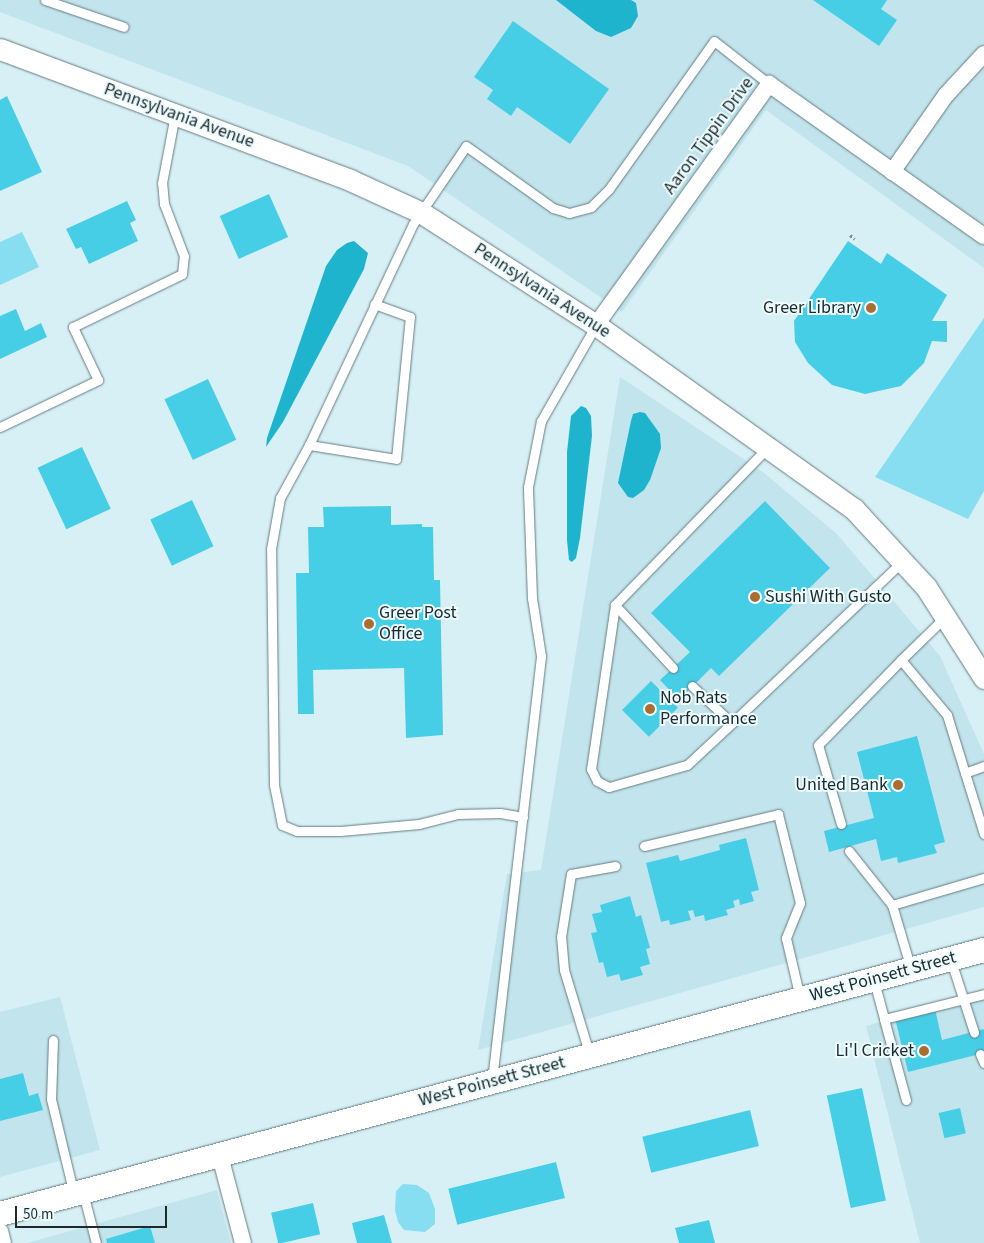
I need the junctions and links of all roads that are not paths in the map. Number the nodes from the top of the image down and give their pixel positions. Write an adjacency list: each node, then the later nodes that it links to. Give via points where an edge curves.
1 (45, 0): 2 (lane)
2 (124, 27)
3 (0, 49): 6 (street, Pennsylvania Avenue)
4 (984, 54): 7 (street, via 946,95)
5 (769, 84): 7 (street, Aaron Tippin Drive); 8 (lane, via 714,41 608,189 590,207 568,213 552,208 466,146); 11 (street, Aaron Tippin Drive)
6 (175, 114): 8 (street, Pennsylvania Avenue, via 350,180); 12 (lane, via 162,183 164,204 184,256 182,274 73,327 98,380)
7 (892, 172): 9 (street, Aaron Tippin Drive)
8 (422, 212): 10 (lane); 11 (street, Pennsylvania Avenue)
9 (984, 236)
10 (374, 304): 13 (lane); 13 (lane, via 410,317 396,459)
11 (596, 325): 14 (street, Pennsylvania Avenue); 25 (lane, via 541,421 528,487 532,598 542,656)
12 (0, 428)
13 (309, 444): 25 (lane, via 280,498 271,549 274,785 282,825 297,831 340,831 419,824 458,814 500,813)
14 (768, 447): 15 (street, Pennsylvania Avenue, via 854,509); 16 (lane)
15 (903, 561): 17 (street, Pennsylvania Avenue, via 926,586); 22 (lane)
16 (615, 605): 19 (lane); 22 (lane, via 591,769 598,781 609,786 687,765)
17 (945, 617): 18 (lane); 20 (street, Pennsylvania Avenue)
18 (901, 660): 24 (lane, via 947,715); 26 (lane, via 818,745)
19 (673, 668)
20 (984, 678)
21 (692, 686): 22 (lane)
22 (732, 723)
23 (984, 766): 24 (lane)
24 (965, 773): 27 (lane)
25 (523, 818): 44 (lane)
26 (841, 824)
27 (984, 834)
28 (644, 846): 39 (lane, via 778,814 800,903 786,938)
29 (849, 851): 32 (lane)
30 (615, 866): 43 (lane, via 571,874 561,937 564,970)
31 (984, 878): 32 (lane)
32 (892, 905): 35 (lane)
33 (984, 950): 34 (main road, West Poinsett Street)
34 (951, 959): 35 (main road, West Poinsett Street); 38 (lane)
35 (911, 970): 36 (main road, West Poinsett Street)
36 (874, 980): 39 (main road, West Poinsett Street); 40 (lane)
37 (984, 994): 38 (lane)
38 (963, 999): 40 (lane); 41 (lane)
39 (800, 1000): 43 (main road, West Poinsett Street)
40 (884, 1019): 45 (lane)
41 (974, 1032)
42 (53, 1040): 47 (lane, via 51,1099)
43 (590, 1056): 44 (main road, West Poinsett Street)
44 (491, 1082): 46 (main road, West Poinsett Street)
45 (906, 1100)
46 (220, 1156): 47 (main road, West Poinsett Street); 52 (street)
47 (78, 1194): 48 (main road, West Poinsett Street); 51 (lane)
48 (0, 1214)
49 (0, 1231): 50 (street)
50 (3, 1243)
51 (96, 1243)
52 (243, 1243)

